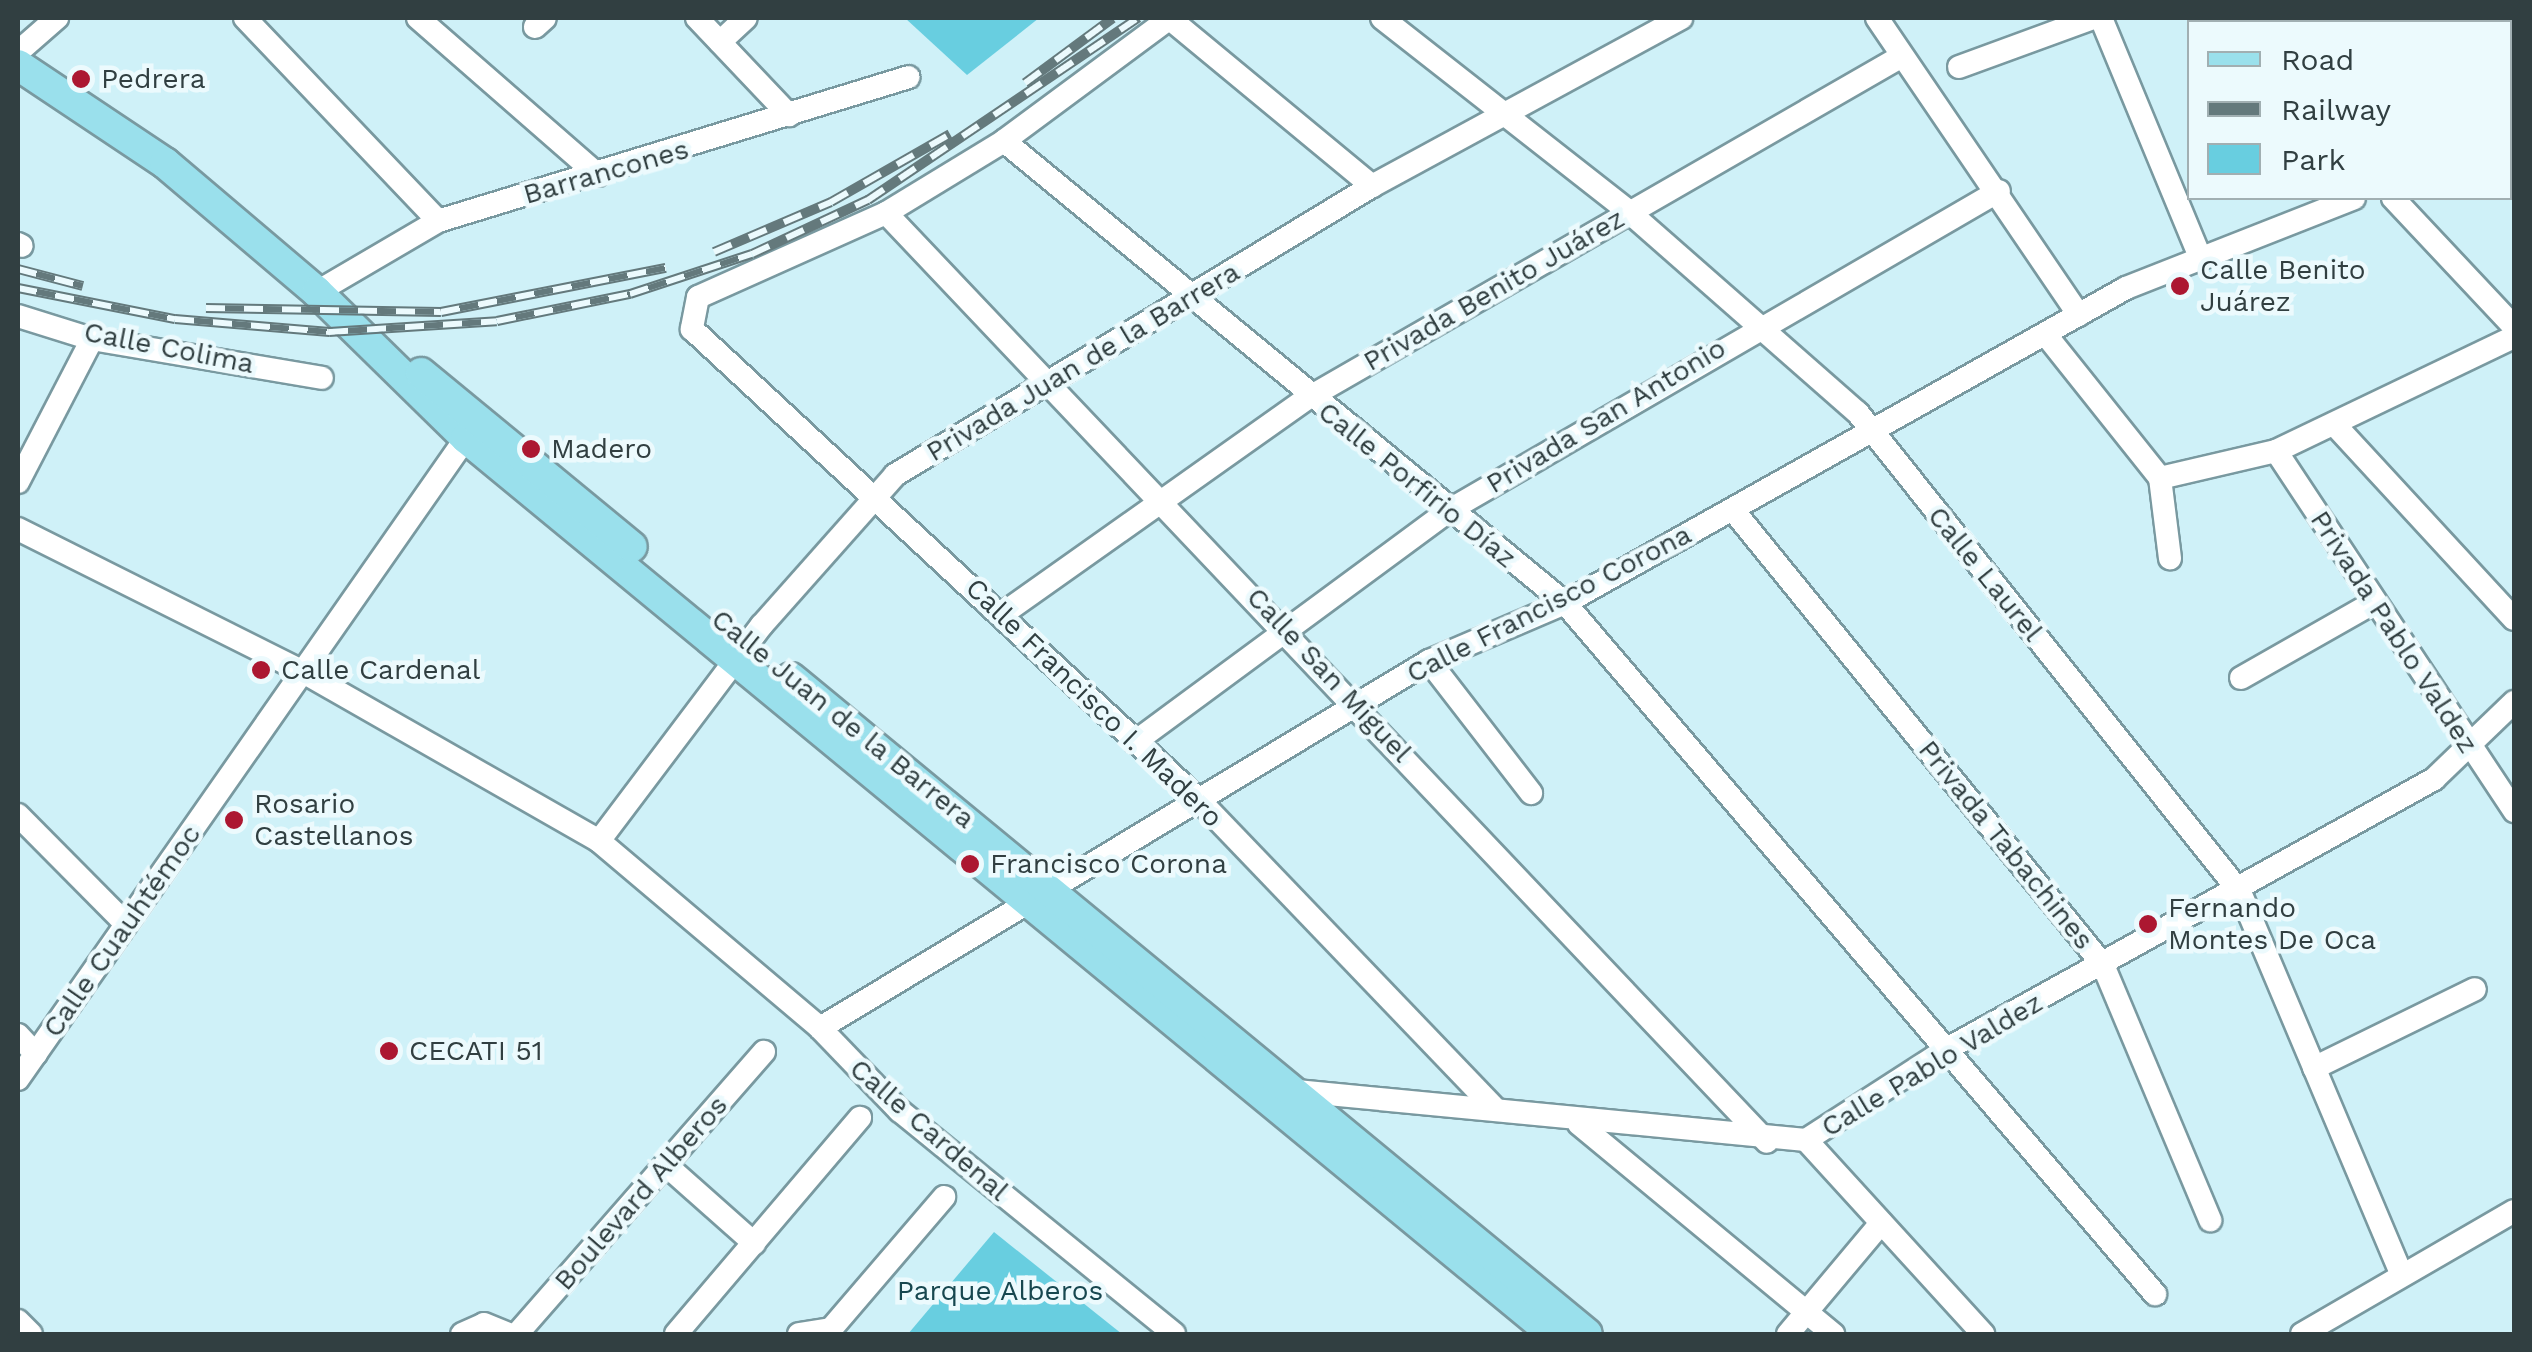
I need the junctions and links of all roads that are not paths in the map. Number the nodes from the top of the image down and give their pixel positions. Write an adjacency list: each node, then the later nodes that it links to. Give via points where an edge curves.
1 (57, 18): 13 (street)
2 (245, 18): 28 (street)
3 (418, 18): 21 (street)
4 (696, 18): 12 (street)
5 (746, 18): 12 (street)
6 (1169, 18): 20 (street); 22 (street)
7 (1385, 18): 19 (street, Calle Laurel)
8 (1681, 18): 19 (street, Privada Juan de la Barrera)
9 (1877, 18): 14 (street)
10 (2092, 18): 16 (street)
11 (2100, 18): 29 (street)
12 (720, 42): 18 (street)
13 (18, 52)
14 (1902, 56): 23 (street); 26 (street, Privada Benito Juárez)
15 (18, 66): 30 (main road, Calle Juan de la Barrera, via 166,163)
16 (1959, 67)
17 (908, 77): 18 (street, Barrancones)
18 (789, 115): 21 (street, Barrancones)
19 (1508, 116): 22 (street, Privada Juan de la Barrera); 26 (street, Calle Laurel)
20 (1004, 141): 27 (street); 31 (street, Calle Porfirio Díaz)
21 (598, 175): 28 (street, Barrancones)
22 (1372, 186): 31 (street, Privada Juan de la Barrera)
23 (1999, 190): 32 (street); 35 (street, Privada San Antonio)
24 (2349, 200): 29 (street, Calle Francisco Corona)
25 (2394, 200): 34 (street)
26 (1629, 212): 35 (street, Calle Laurel); 42 (street, Privada Benito Juárez)
27 (886, 213): 41 (street, Calle San Miguel); 49 (street, Calle Francisco I. Madero, via 689,310 692,329)
28 (438, 221): 30 (street, Barrancones)
29 (2200, 257): 32 (street, Calle Francisco Corona)
30 (317, 292): 39 (main road, Calle Juan de la Barrera)
31 (1195, 296): 41 (street, Privada Juan de la Barrera); 42 (street, Calle Porfirio Díaz)
32 (2080, 315): 36 (street, Calle Francisco Corona)
33 (18, 316): 38 (street, Calle Colima)
34 (2514, 327)
35 (1752, 329): 44 (street, Calle Laurel, via 1832,389); 51 (street, Privada San Antonio)
36 (2046, 335): 44 (street, Calle Francisco Corona); 47 (street)
37 (2514, 337): 43 (street)
38 (92, 339): 40 (street, Calle Colima); 48 (street)
39 (370, 344): 45 (main road, Calle Juan de la Barrera); 60 (main road, Calle Juan de la Barrera, via 397,353)
40 (322, 378)
41 (1048, 387): 49 (street, Privada Juan de la Barrera); 50 (street, Calle San Miguel)
42 (1308, 398): 50 (street, Privada Benito Juárez); 51 (street, Calle Porfirio Díaz)
43 (2334, 424): 46 (street); 58 (street)
44 (1874, 436): 52 (street, Calle Francisco Corona); 73 (street, Calle Laurel)
45 (466, 438): 60 (main road, Calle Juan de la Barrera); 62 (street, Calle Cuauhtémoc)
46 (2276, 451): 47 (street); 56 (street, Privada Pablo Valdez)
47 (2160, 478): 54 (street)
48 (18, 482)
49 (872, 493): 57 (street, Calle Francisco I. Madero); 60 (street, Privada Juan de la Barrera)
50 (1166, 501): 57 (street, Privada Benito Juárez); 59 (street, Calle San Miguel)
51 (1448, 510): 55 (street, Calle Porfirio Díaz); 59 (street, Privada San Antonio)
52 (1733, 510): 55 (street, Calle Francisco Corona); 76 (street, Privada Tabachines)
53 (18, 530): 62 (street, Calle Cardenal)
54 (2170, 558)
55 (1565, 602): 61 (street, Calle Francisco Corona); 80 (street, Calle Porfirio Díaz)
56 (2375, 602): 63 (street); 67 (street, Privada Pablo Valdez)
57 (1001, 614): 66 (street, Calle Francisco I. Madero)
58 (2514, 619)
59 (1287, 629): 65 (street, Calle San Miguel); 66 (street, Privada San Antonio)
60 (742, 651): 72 (street, Privada Juan de la Barrera); 74 (main road, Calle Juan de la Barrera)
61 (1430, 661): 65 (street, Calle Francisco Corona); 68 (street)
62 (304, 672): 72 (street, Calle Cardenal); 75 (street, Calle Cuauhtémoc)
63 (2241, 678)
64 (2514, 702): 67 (street, Calle Pablo Valdez)
65 (1356, 703): 69 (street, Calle Francisco Corona); 90 (street, Calle San Miguel)
66 (1134, 742): 69 (street, Calle Francisco I. Madero)
67 (2471, 750): 70 (street, Privada Pablo Valdez); 73 (street, Calle Pablo Valdez)
68 (1531, 793)
69 (1199, 800): 74 (street, Calle Francisco Corona); 86 (street, Calle Francisco I. Madero)
70 (2514, 811)
71 (18, 815): 75 (street)
72 (599, 841): 78 (street, Calle Cardenal)
73 (2240, 892): 76 (street, Calle Pablo Valdez); 83 (street, Calle Laurel)
74 (1038, 893): 78 (street, Calle Francisco Corona); 85 (main road, Calle Juan de la Barrera)
75 (125, 923): 82 (street, Calle Cuauhtémoc)
76 (2102, 965): 80 (street, Calle Pablo Valdez); 94 (street, Privada Tabachines)
77 (2475, 988): 83 (street)
78 (820, 1028): 106 (street, Calle Cardenal, via 900,1112)
79 (18, 1035): 82 (street)
80 (1948, 1049): 89 (street, Calle Pablo Valdez); 98 (street, Calle Porfirio Díaz)
81 (764, 1052): 91 (street, Boulevard Alberos)
82 (36, 1054): 84 (street, Calle Cuauhtémoc)
83 (2314, 1068): 97 (street, Calle Laurel)
84 (18, 1079)
85 (1282, 1094): 86 (street, Calle Pablo Valdez); 107 (main road, Calle Juan de la Barrera); 108 (main road, Calle Juan de la Barrera)
86 (1493, 1107): 88 (street, Calle Pablo Valdez)
87 (860, 1118): 96 (street)
88 (1579, 1124): 90 (street, Calle Pablo Valdez); 99 (street)
89 (1806, 1140): 90 (street, Calle Pablo Valdez); 95 (street)
90 (1767, 1142)
91 (666, 1165): 96 (street); 103 (street, Boulevard Alberos)
92 (944, 1197): 105 (street, via 832,1329)
93 (2514, 1210): 97 (street)
94 (2210, 1220)
95 (1882, 1223): 99 (street); 111 (street)
96 (754, 1243): 104 (street)
97 (2402, 1275): 112 (street)
98 (2155, 1294)
99 (1806, 1312): 109 (street); 110 (street)
100 (18, 1320): 101 (street)
101 (31, 1334)
102 (462, 1334): 103 (street, via 484,1324)
103 (513, 1334)
104 (676, 1334)
105 (799, 1334)
106 (1174, 1334)
107 (1553, 1334)
108 (1587, 1334)
109 (1788, 1334)
110 (1833, 1334)
111 (1982, 1334)
112 (2302, 1334)

